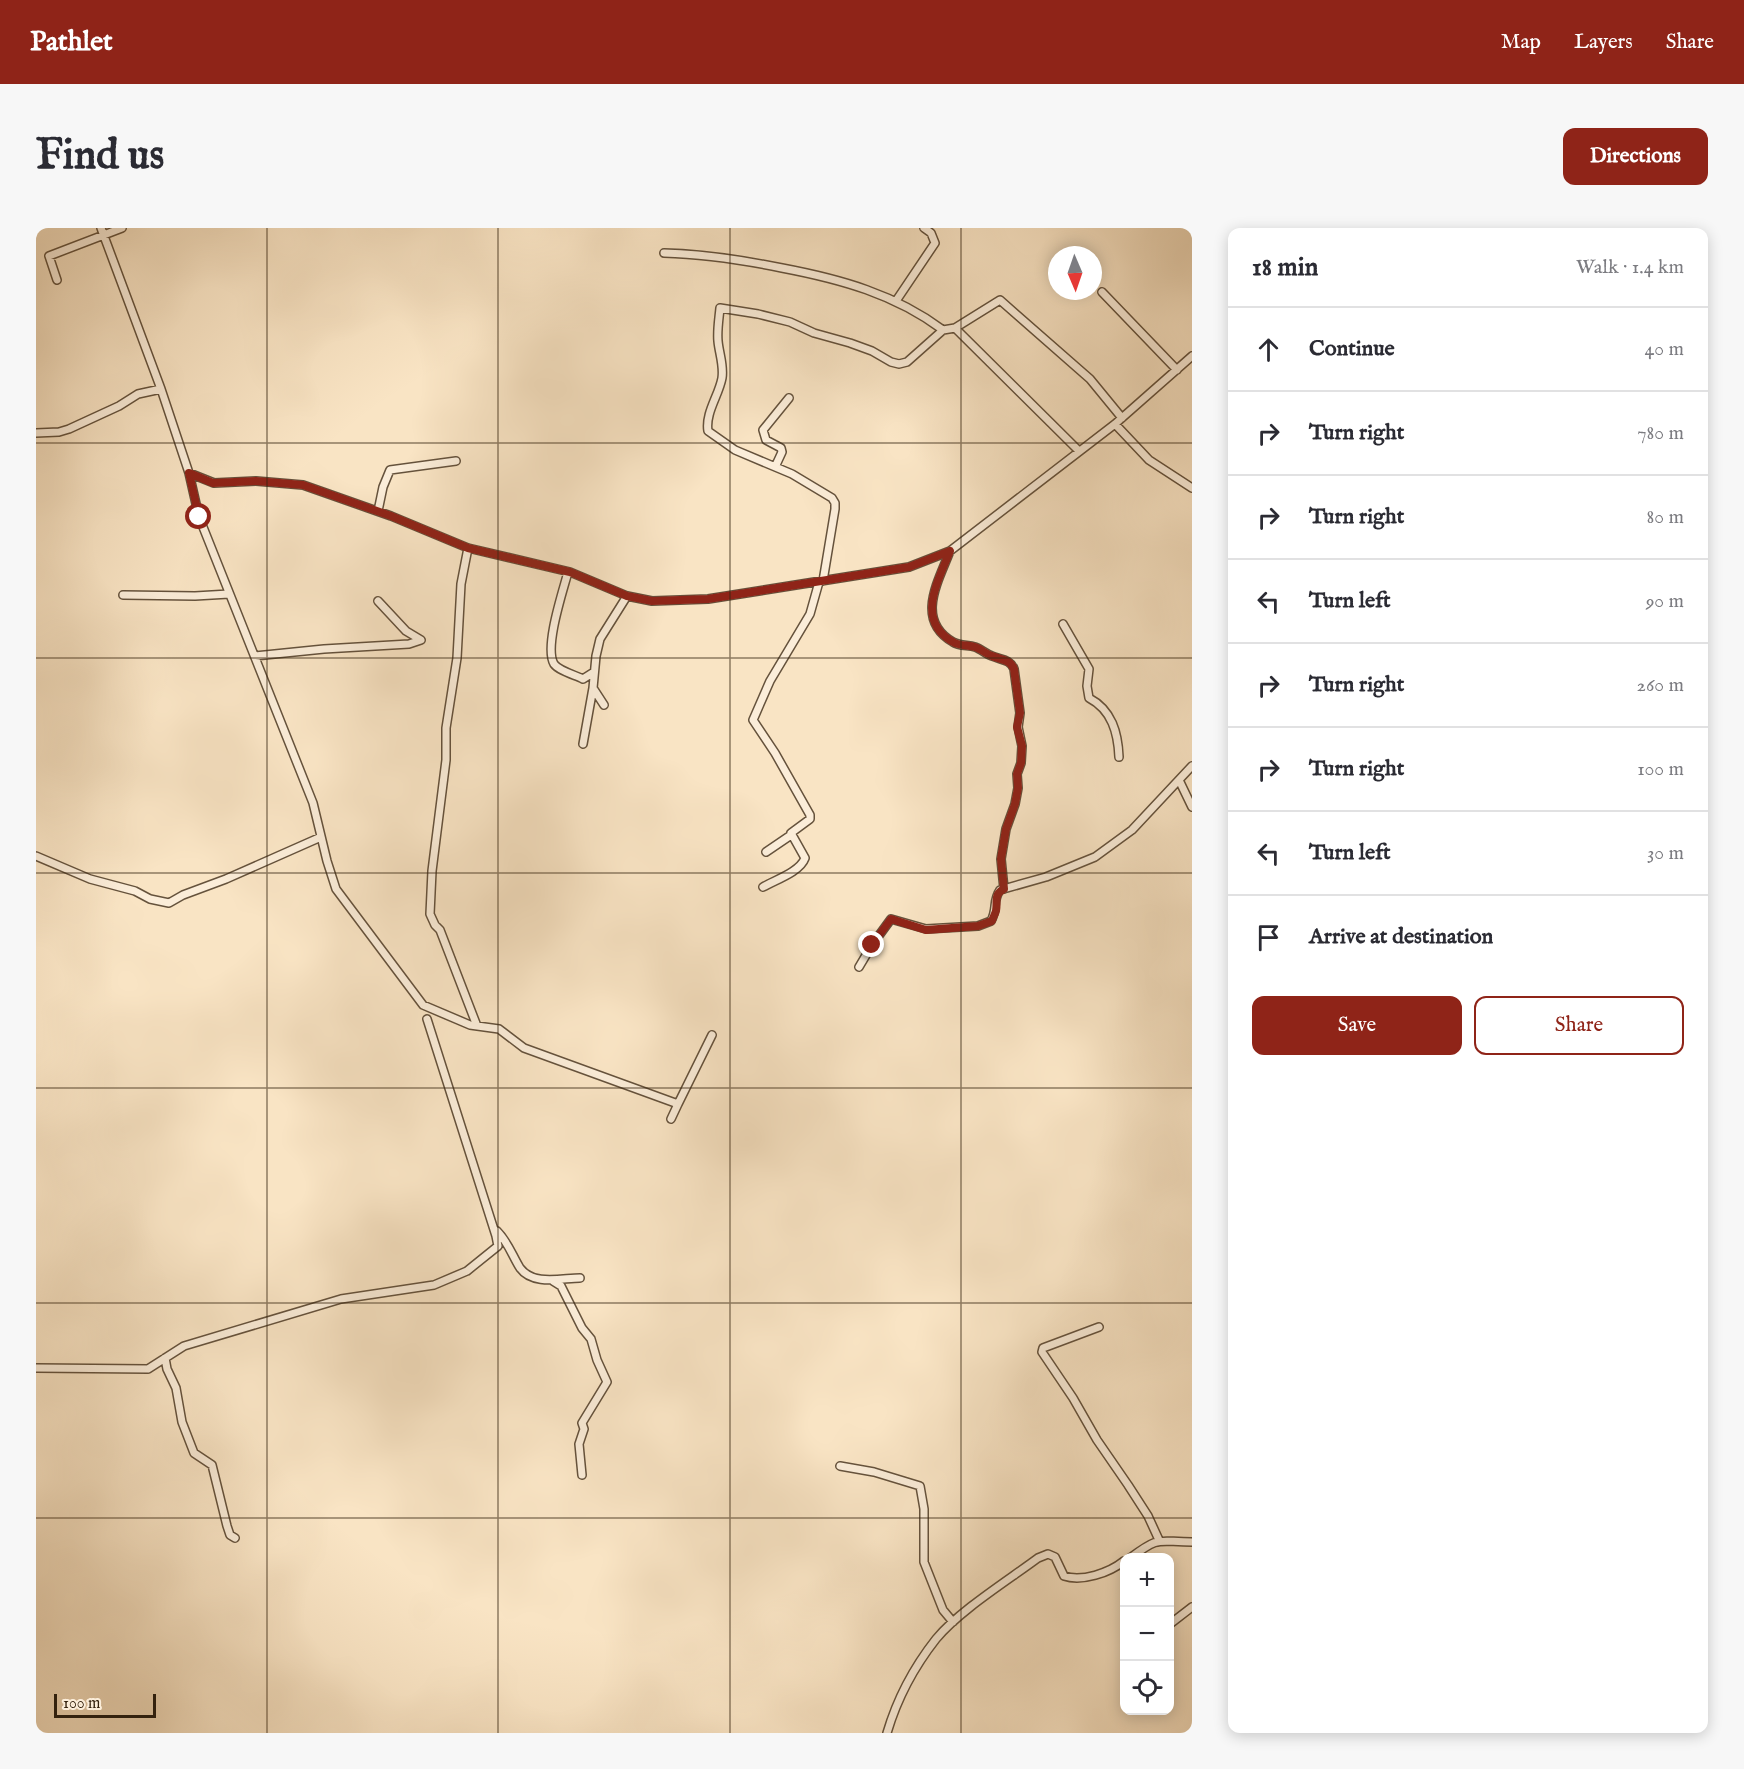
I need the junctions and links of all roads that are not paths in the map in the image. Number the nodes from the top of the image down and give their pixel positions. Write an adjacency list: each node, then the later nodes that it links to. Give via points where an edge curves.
1 (122, 228): 3 (street)
2 (924, 228): 7 (street, via 935,243)
3 (102, 232): 5 (street, via 49,256); 12 (street)
4 (664, 253): 7 (street, via 748,261 797,271 844,281)
5 (57, 280)
6 (1102, 292): 11 (street)
7 (896, 301): 9 (street, via 923,314)
8 (955, 328): 9 (street); 14 (street, via 1000,300 1090,379); 17 (street)
9 (943, 330): 19 (street, via 907,362 899,364 790,322 720,308 722,379 708,431 735,450)
10 (1192, 356): 11 (street)
11 (1177, 370): 14 (street)
12 (161, 389): 16 (street, via 138,394 69,429); 20 (street)
13 (789, 398): 19 (street, via 763,430 766,440 781,448)
14 (1122, 418): 15 (street)
15 (1115, 424): 17 (street); 21 (street, via 1149,460)
16 (36, 433)
17 (1078, 451): 24 (street)
18 (456, 461): 22 (street, via 390,470)
19 (776, 465): 26 (street, via 835,503)
20 (189, 473): 22 (street, via 213,483 303,485); 27 (street, via 199,517)
21 (1192, 488)
22 (378, 511): 23 (street)
23 (468, 548): 25 (street); 49 (street, via 446,728 430,914 440,930)
24 (950, 551): 26 (street, via 909,567); 46 (street, via 934,594 931,615 938,631 955,643 1004,659 1014,669 1020,713 1017,727 1022,746 1018,788 1001,859)
25 (568, 572): 29 (street); 33 (street, via 550,649 559,669 583,680)
26 (821, 582): 29 (street, via 708,599 652,601); 41 (street, via 810,614 770,681 753,720 809,812 810,819)
27 (229, 594): 28 (street); 32 (street)
28 (123, 595)
29 (627, 596): 33 (street, via 600,639)
30 (378, 601): 32 (street, via 406,631 421,640)
31 (1063, 624): 37 (street, via 1089,669 1089,698 1108,712)
32 (255, 656): 42 (street, via 313,803)
33 (594, 672): 34 (street)
34 (593, 688): 35 (street); 36 (street)
35 (604, 705)
36 (583, 744)
37 (1119, 757)
38 (1192, 766): 39 (street)
39 (1179, 780): 40 (street); 46 (street, via 1132,830 1095,857)
40 (1192, 807)
41 (791, 835): 43 (street); 45 (street, via 805,861)
42 (321, 837): 44 (street, via 169,903 90,879); 49 (street, via 336,889 423,1005)
43 (766, 852)
44 (36, 856)
45 (762, 887)
46 (1004, 889): 47 (street, via 995,897 992,921 978,926 926,930 891,919)
47 (859, 967)
48 (427, 1019): 53 (street)
49 (477, 1026): 51 (street, via 499,1029 524,1048)
50 (712, 1035): 51 (street)
51 (678, 1104): 52 (street)
52 (671, 1119)
53 (496, 1236): 55 (street, via 497,1231 505,1239 521,1270); 57 (street, via 498,1246 467,1271 434,1285 341,1299 184,1346)
54 (580, 1278): 55 (street)
55 (554, 1281): 60 (street, via 561,1286 591,1339 607,1382 582,1424)
56 (1099, 1328): 62 (street, via 1043,1348 1042,1352 1148,1516)
57 (165, 1358): 58 (street, via 148,1369); 61 (street, via 194,1453 212,1465 226,1526)
58 (36, 1368)
59 (840, 1466): 68 (street, via 920,1486 924,1562 943,1610)
60 (582, 1475)
61 (235, 1538)
62 (1159, 1540): 63 (street); 64 (street)
63 (1192, 1542)
64 (1136, 1553)
65 (1120, 1564): 68 (street, via 1105,1572 1072,1578 1064,1576 1054,1557 1048,1554)
66 (1192, 1607): 67 (street)
67 (1174, 1621)
68 (953, 1622): 69 (street, via 915,1670 895,1705)
69 (887, 1733)

